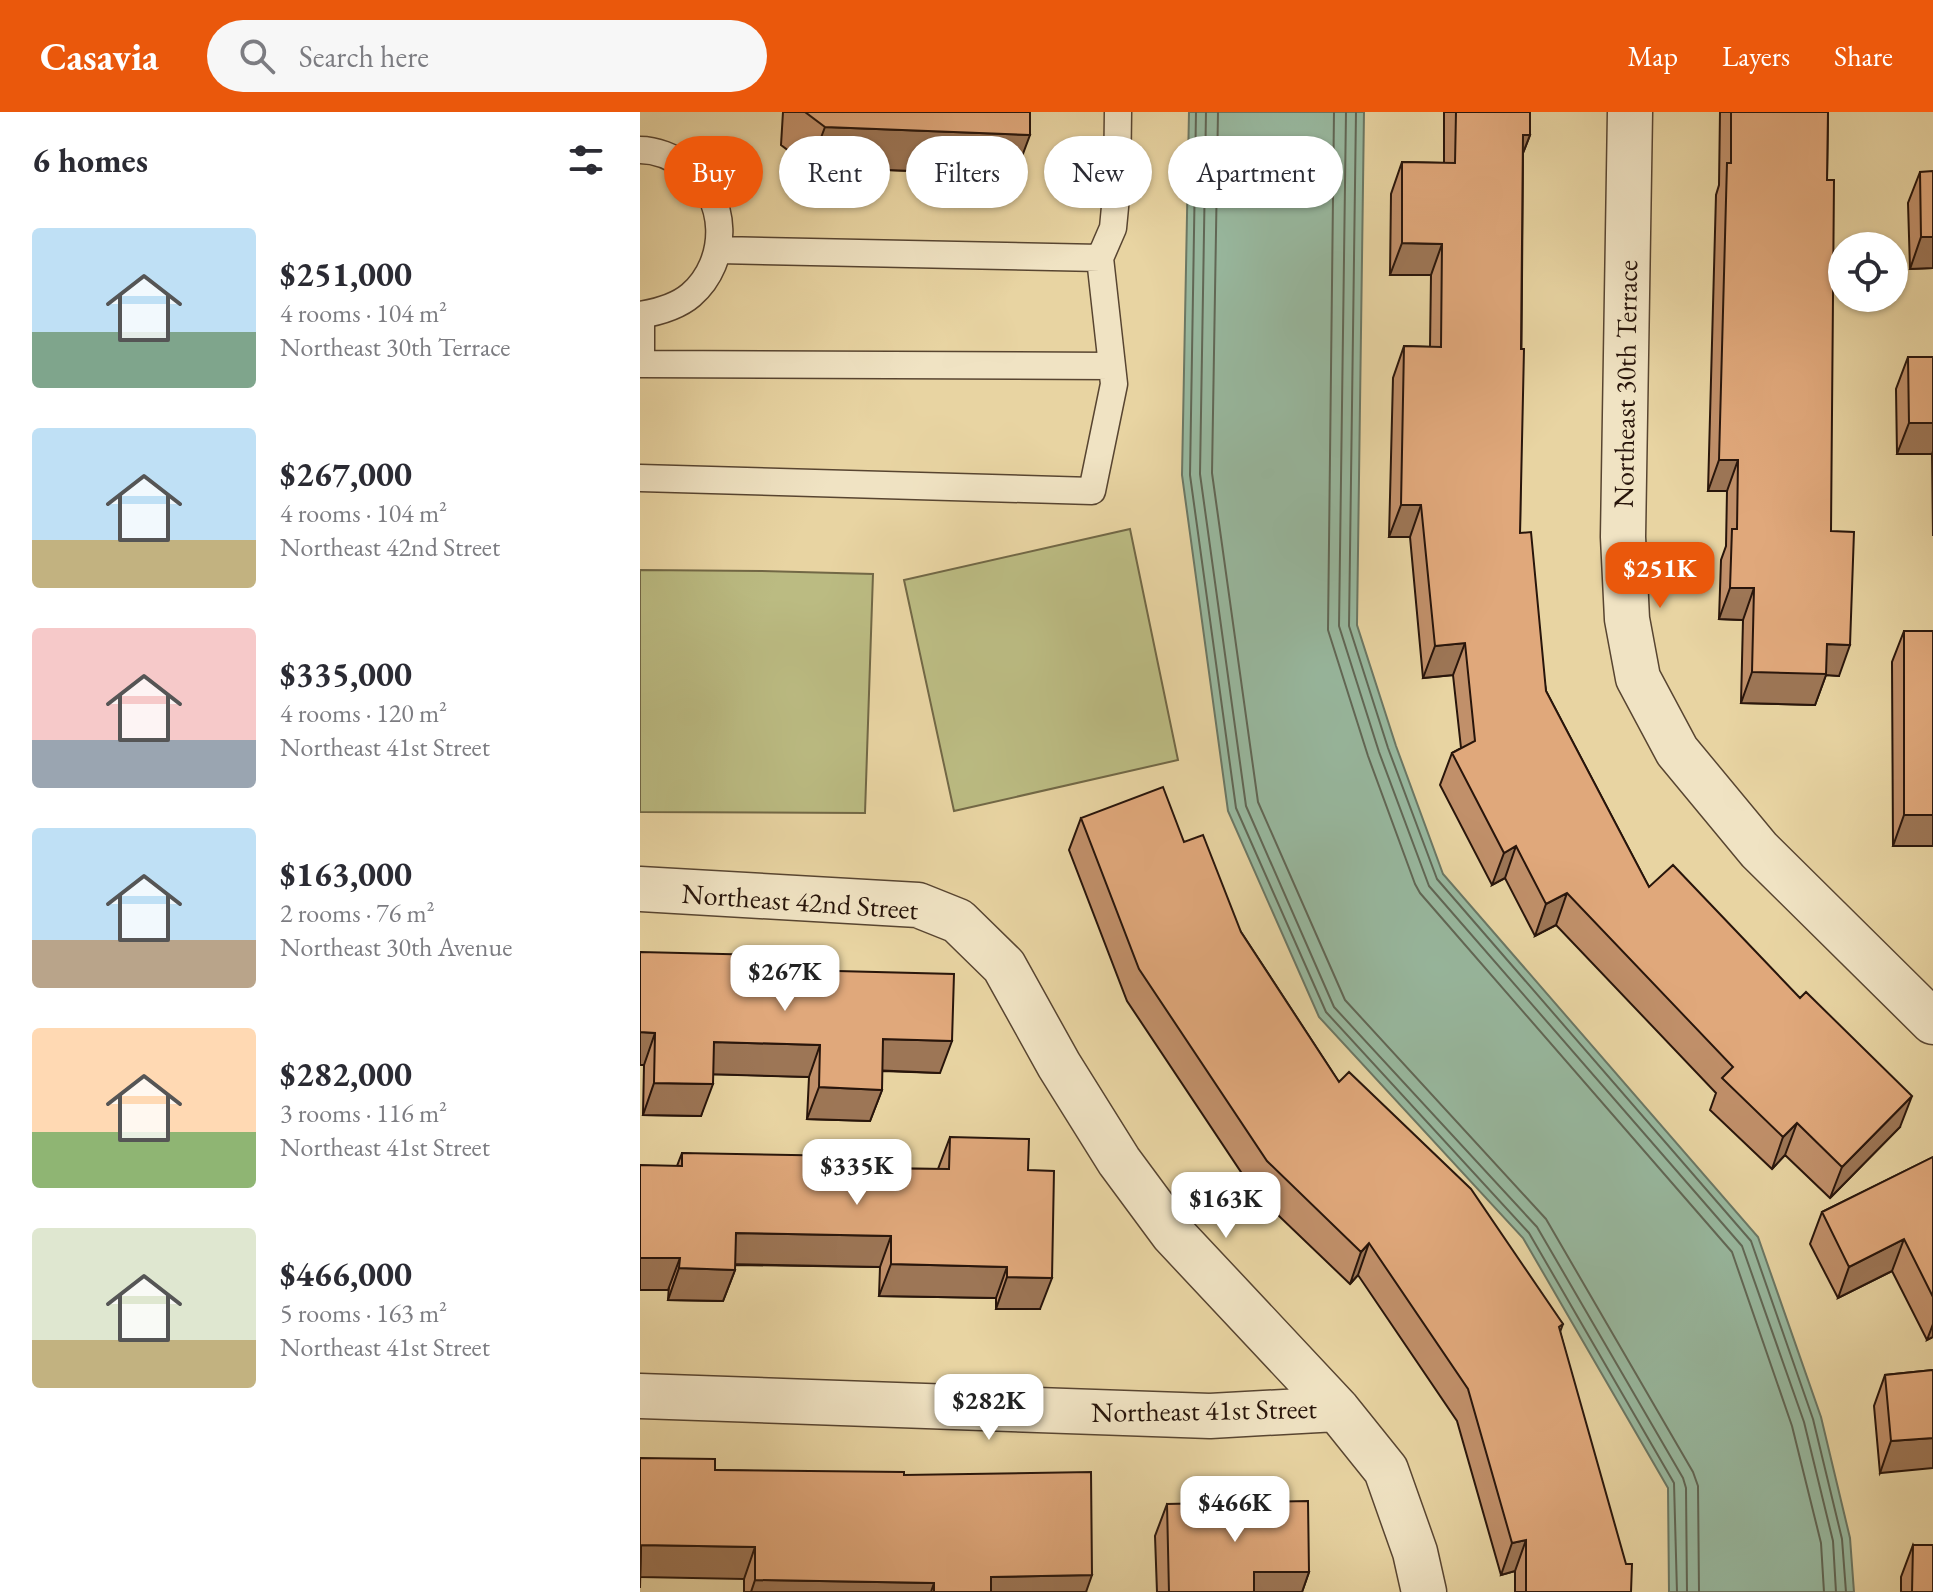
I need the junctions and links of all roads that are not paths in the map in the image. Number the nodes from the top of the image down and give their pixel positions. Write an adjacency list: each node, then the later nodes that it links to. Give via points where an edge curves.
1 (1118, 112): 5 (lane, via 1113,228)
2 (1630, 112): 10 (street, Northeast 30th Terrace, via 1623,537 1627,619 1638,678 1677,751 1759,850)
3 (640, 150): 4 (lane, via 674,158 697,174 713,197 720,223)
4 (719, 250): 5 (lane); 6 (lane, via 709,275 691,296)
5 (1100, 258): 7 (lane)
6 (641, 315): 7 (lane, via 641,364)
7 (1112, 366): 8 (lane, via 1114,384 1092,491)
8 (640, 478)
9 (640, 889): 12 (street, Northeast 42nd Street, via 918,905 958,921 1004,966 1119,1161 1173,1234)
10 (1933, 1022)
11 (640, 1396): 12 (street, Northeast 41st Street, via 1210,1416)
12 (1337, 1409): 13 (street, via 1386,1470)
13 (1424, 1592)

